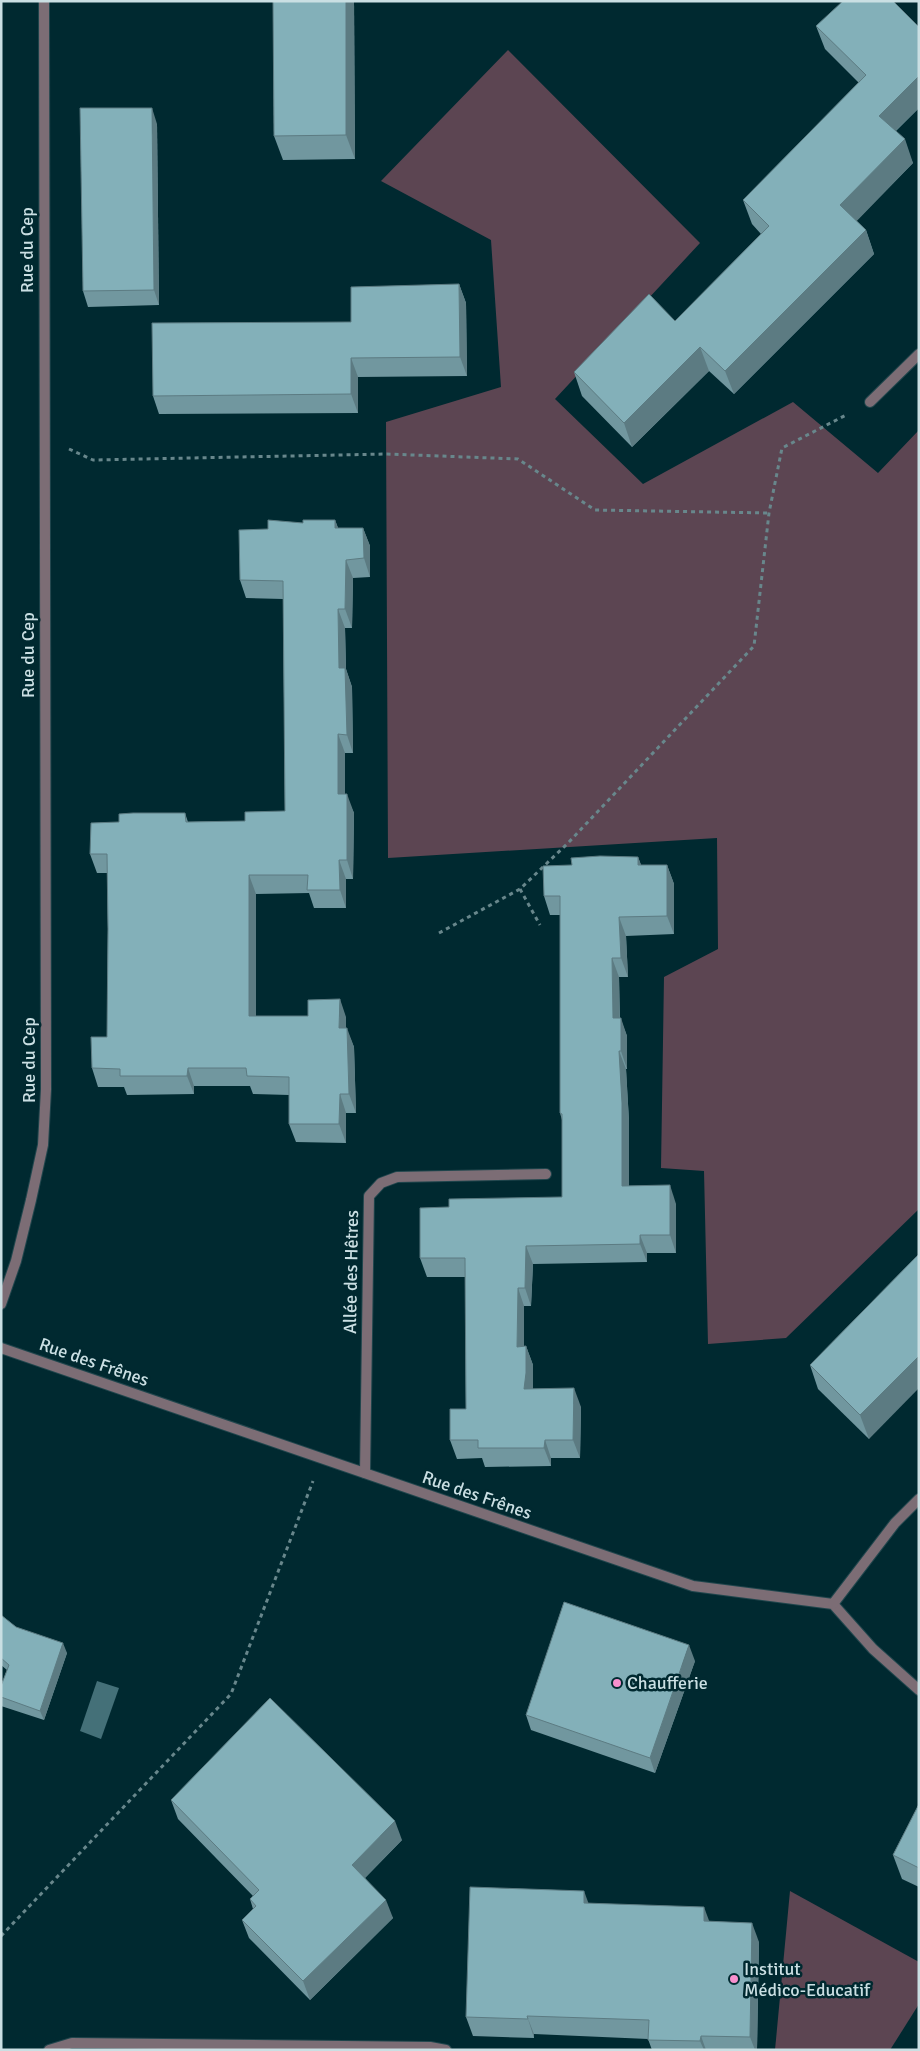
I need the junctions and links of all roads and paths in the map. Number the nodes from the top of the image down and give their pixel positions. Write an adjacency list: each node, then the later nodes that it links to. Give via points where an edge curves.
1 (44, 1): 4 (street, Rue du Cep)
2 (919, 354): 3 (street)
3 (870, 402): 5 (path, via 782,448)
4 (44, 438): 5 (path, via 93,460 387,454 518,459 595,510); 10 (street, Rue du Cep, via 46,1089 41,1154 16,1261)
5 (768, 513): 6 (path, via 754,646 568,843)
6 (520, 889): 7 (path); 8 (path)
7 (540, 925)
8 (439, 933)
9 (546, 1174): 13 (street, Allée des Hêtres, via 398,1177 381,1183 369,1196)
10 (1, 1304)
11 (1, 1348): 12 (street, Rue des Frênes)
12 (320, 1457): 13 (street, Rue des Frênes); 17 (path, via 308,1497 231,1694)
13 (364, 1473): 15 (street, Rue des Frênes, via 693,1586)
14 (919, 1499): 15 (street, via 895,1523)
15 (833, 1604): 16 (street, via 873,1648)
16 (919, 1690)
17 (1, 1936)
18 (49, 2050): 19 (street, via 72,2043)
19 (446, 2050)

